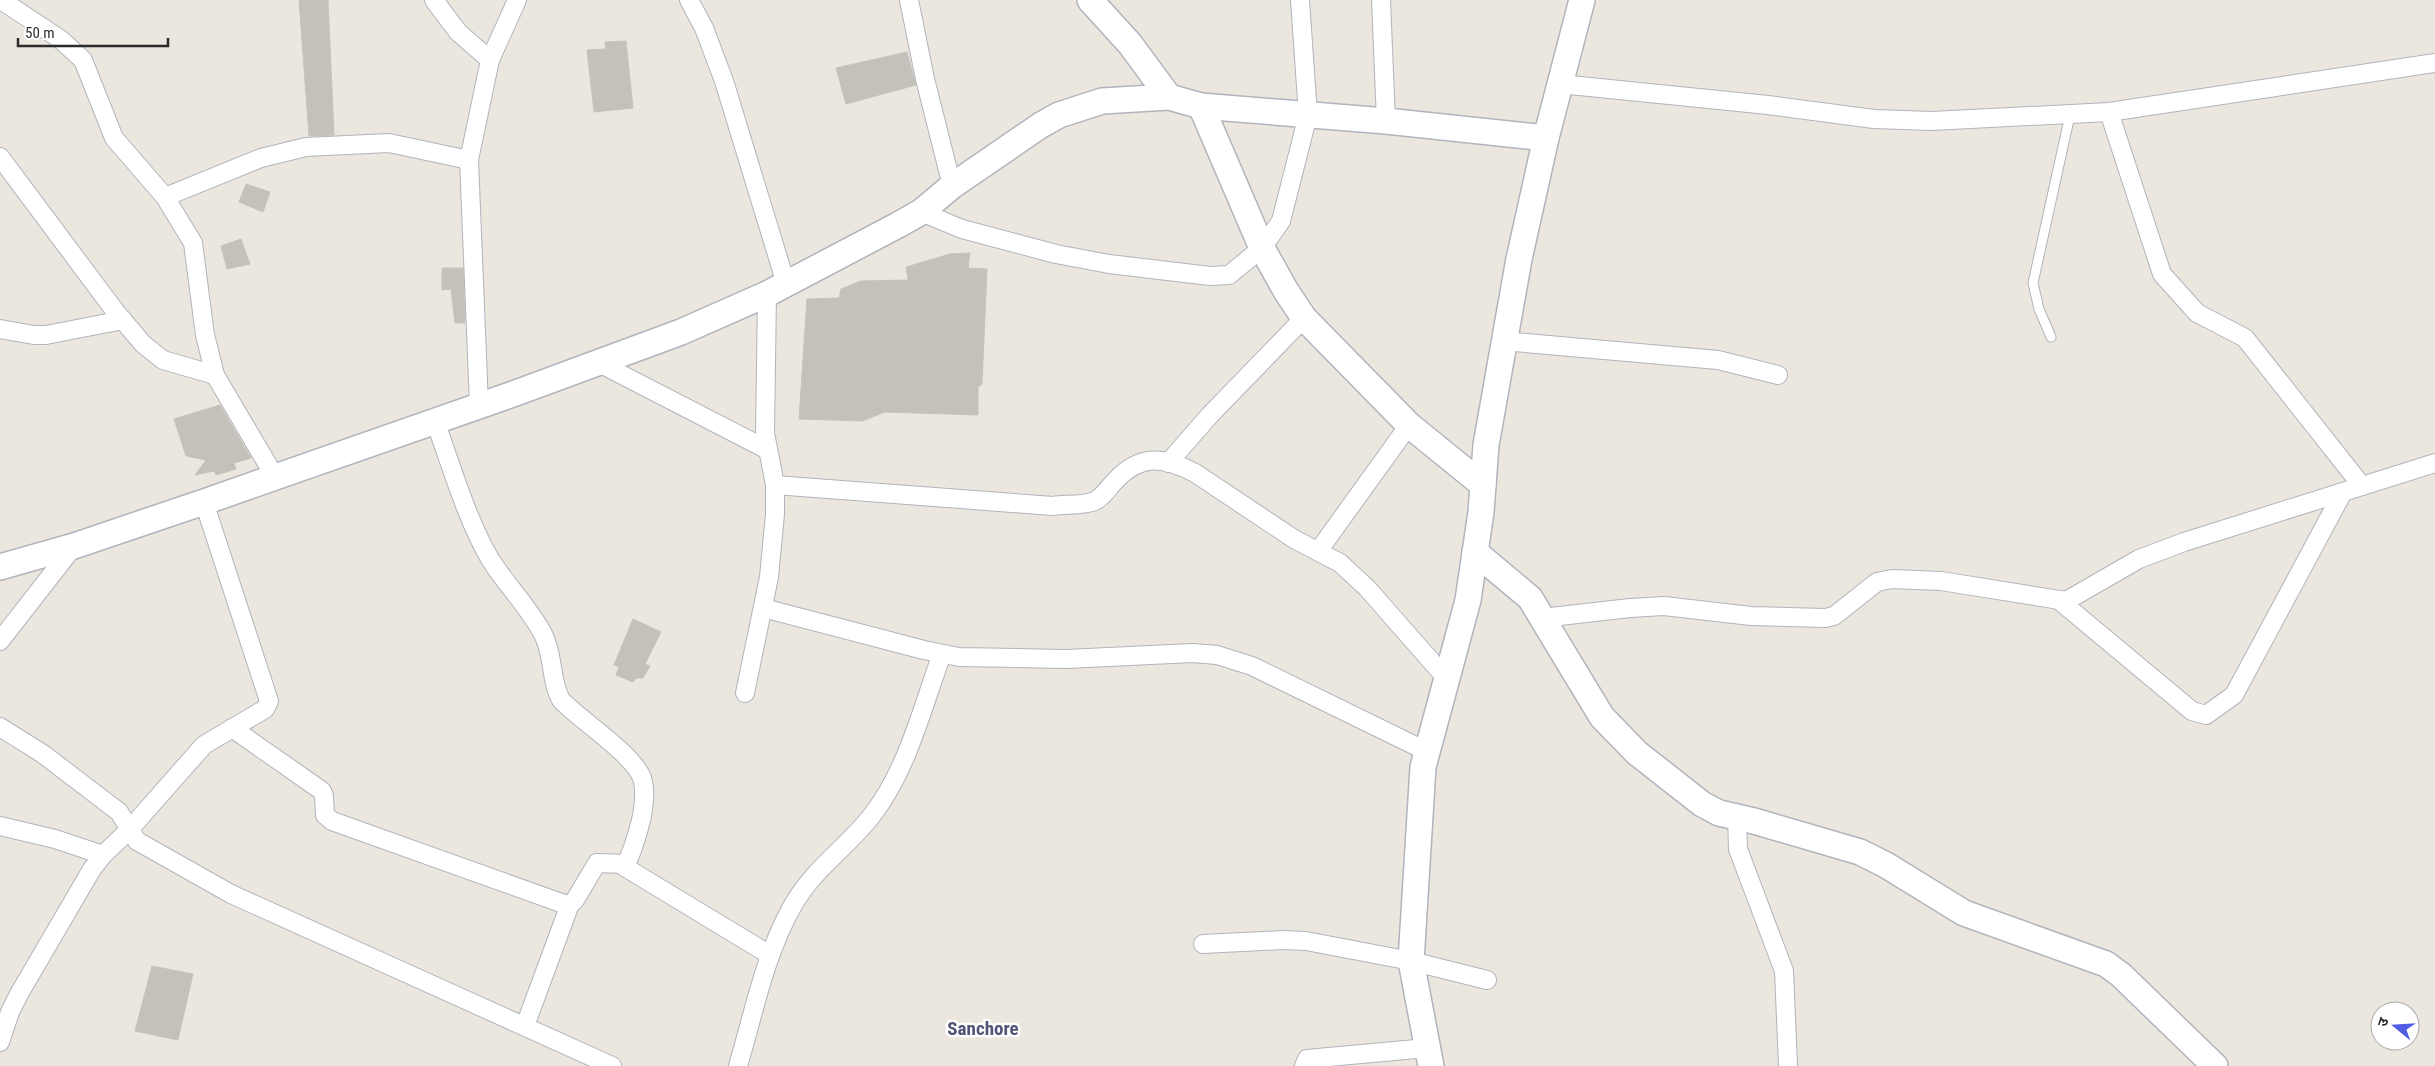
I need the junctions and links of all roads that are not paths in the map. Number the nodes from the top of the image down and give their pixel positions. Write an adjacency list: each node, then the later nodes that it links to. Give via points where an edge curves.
1 (2, 0): 23 (street, via 41,25 83,60 114,138)
2 (434, 0): 10 (street, via 458,32)
3 (517, 0): 10 (street)
4 (689, 0): 26 (street, via 708,37 724,81)
5 (909, 0): 22 (street)
6 (1090, 0): 13 (street, via 1130,44)
7 (1300, 0): 16 (street)
8 (1381, 0): 18 (street)
9 (1582, 0): 12 (street)
10 (490, 60): 21 (street)
11 (2435, 63): 15 (street)
12 (1560, 84): 17 (street, via 1903,120); 19 (street)
13 (1169, 97): 14 (street); 22 (street, via 1102,101 1059,115)
14 (1201, 106): 16 (street); 25 (street)
15 (2109, 112): 17 (street); 44 (street, via 2162,274 2197,313 2245,338)
16 (1308, 115): 18 (street); 25 (street, via 1281,221)
17 (2070, 115): 30 (lane, via 2033,283 2039,309)
18 (1386, 121): 19 (street)
19 (1546, 138): 31 (street)
20 (0, 157): 28 (street)
21 (470, 160): 23 (street, via 389,143 306,147 261,158); 35 (street)
22 (952, 186): 24 (street)
23 (165, 197): 33 (street, via 193,243 205,335)
24 (921, 212): 25 (street, via 969,231 1056,254 1210,276 1229,274); 26 (street)
25 (1262, 248): 27 (street)
26 (777, 289): 32 (street, via 681,332); 38 (street, via 764,433)
27 (1304, 318): 37 (street); 39 (street)
28 (123, 320): 29 (street, via 46,335); 33 (street, via 163,360)
29 (0, 329)
30 (2051, 337)
31 (1503, 341): 34 (street, via 1718,360); 42 (street)
32 (599, 363): 35 (street); 38 (street)
33 (215, 374): 41 (street)
34 (1778, 375)
35 (479, 405): 36 (street)
36 (435, 421): 41 (street); 65 (street, via 483,545 543,634 561,700 613,744 641,776 644,790 640,822 634,845)
37 (1410, 425): 42 (street); 48 (street)
38 (766, 449): 43 (street)
39 (1168, 462): 43 (street, via 1136,463 1096,500 1053,506); 48 (street, via 1195,473 1294,539)
40 (2435, 463): 44 (street)
41 (275, 477): 46 (street)
42 (1483, 484): 49 (street)
43 (775, 485): 52 (street, via 774,523)
44 (2362, 486): 45 (street)
45 (2343, 492): 51 (street, via 2175,545 2139,559 2071,598); 51 (street, via 2234,695 2206,715 2192,711)
46 (204, 502): 47 (street); 59 (street, via 269,701 264,709)
47 (74, 546): 50 (street); 54 (street)
48 (1319, 550): 56 (street, via 1340,563 1367,588)
49 (1475, 552): 53 (street, via 1524,592); 56 (street, via 1468,600)
50 (0, 567)
51 (2060, 601): 53 (street, via 1941,581 1892,579 1877,582 1834,616 1825,618 1751,616 1664,606)
52 (763, 608): 55 (street); 57 (street)
53 (1542, 618): 61 (street, via 1591,702 1625,742 1702,804 1719,813)
54 (0, 641)
55 (942, 654): 60 (street, via 976,658 1066,659 1194,653 1217,655 1261,670); 68 (street, via 899,773 873,814 802,890)
56 (1446, 678): 60 (street)
57 (745, 693)
58 (0, 727): 63 (street, via 43,754 119,812)
59 (232, 728): 63 (street, via 197,751); 66 (street, via 322,791 325,815 332,821)
60 (1426, 752): 69 (street)
61 (1737, 817): 77 (street, via 1738,849 1784,971); 78 (street, via 1860,852 1964,914 2106,964)
62 (0, 826): 64 (street)
63 (129, 830): 64 (street); 71 (street, via 148,848 265,911)
64 (103, 855): 72 (street, via 19,994)
65 (623, 866): 66 (street, via 601,861 594,865); 68 (street)
66 (570, 904): 71 (street)
67 (1202, 944): 69 (street, via 1291,940)
68 (770, 955): 75 (street)
69 (1411, 961): 70 (street); 73 (street)
70 (1487, 980)
71 (525, 1026): 74 (street)
72 (0, 1042)
73 (1429, 1057): 76 (street, via 1307,1058)
74 (612, 1066)
75 (738, 1066)
76 (1304, 1066)
77 (1788, 1066)
78 (2215, 1066)

